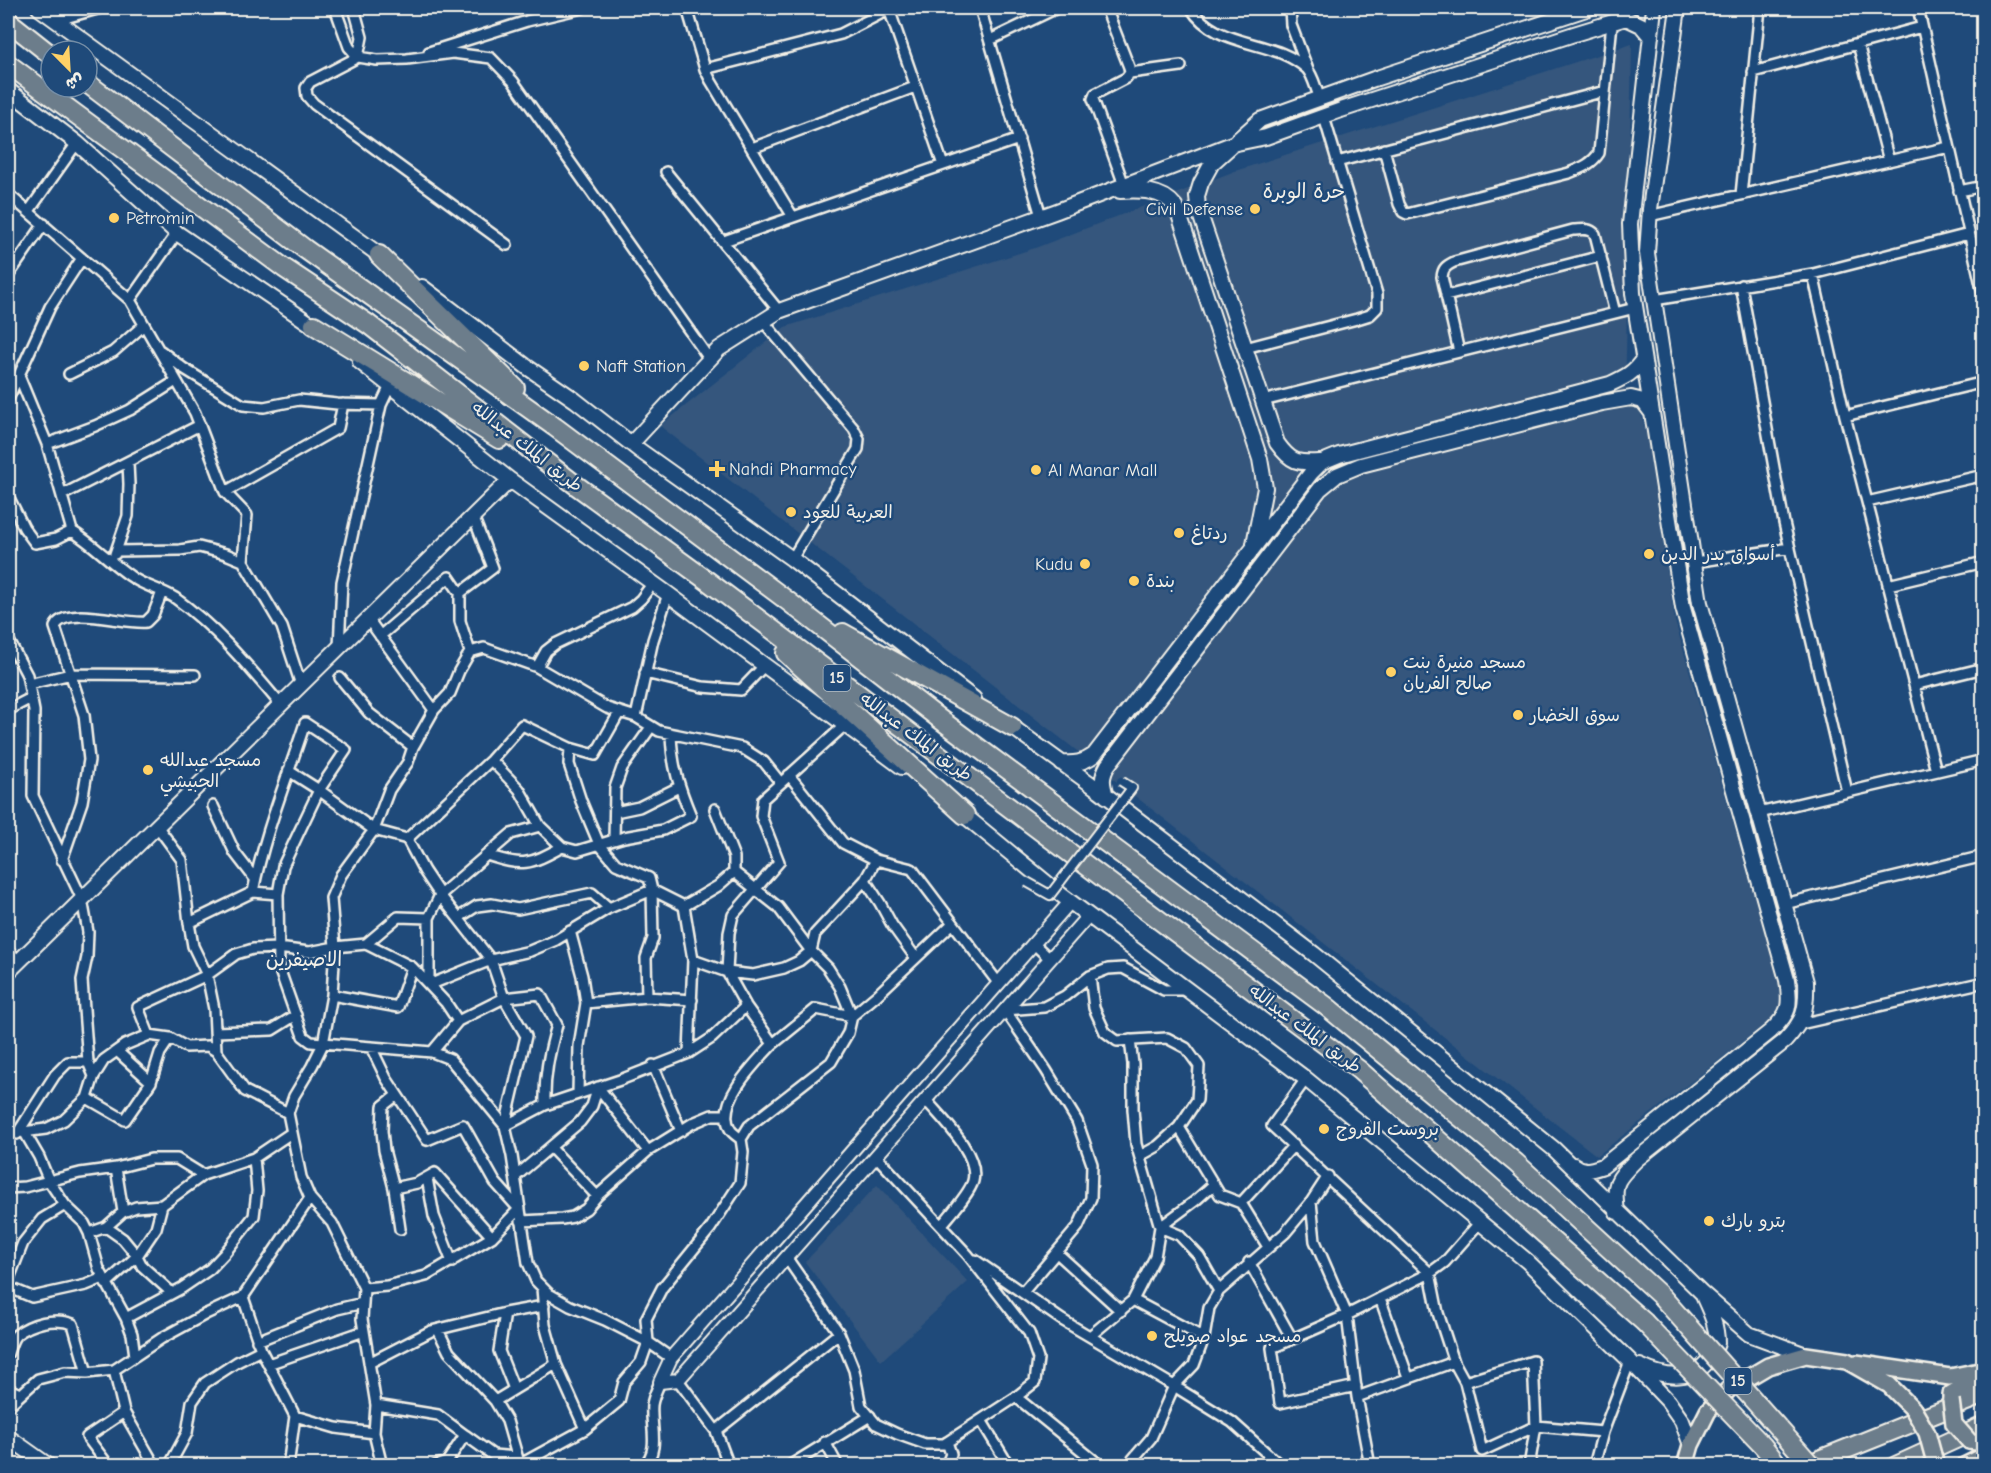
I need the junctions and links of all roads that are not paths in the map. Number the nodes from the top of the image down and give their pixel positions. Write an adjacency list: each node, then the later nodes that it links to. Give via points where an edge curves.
1 (39, 8): 18 (main road)
2 (102, 8): 18 (street)
3 (335, 8): 26 (street, via 349,47)
4 (354, 8): 26 (street, via 362,37)
5 (582, 8): 27 (street)
6 (687, 8): 30 (street)
7 (891, 8): 30 (street, via 833,37); 34 (street)
8 (981, 8): 23 (street)
9 (1057, 8): 23 (street)
10 (1106, 8): 33 (street)
11 (1191, 8): 31 (street, via 1197,18 1227,37 1286,55)
12 (1290, 8): 31 (street, via 1291,25)
13 (1589, 8): 38 (main road)
14 (1654, 8): 22 (main road)
15 (1678, 8): 58 (main road)
16 (1760, 8): 32 (street)
17 (1918, 8): 21 (street)
18 (58, 20): 65 (main road)
19 (8, 21): 25 (highway)
20 (1612, 23): 22 (main road, via 1626,18 1641,25); 36 (street); 39 (main road)
21 (1922, 27): 24 (street); 43 (street)
22 (1651, 37): 75 (main road, via 1630,224)
23 (990, 40): 40 (street)
24 (1858, 44): 32 (street); 46 (street)
25 (39, 46)
26 (358, 57): 27 (street); 64 (street, via 310,82 307,96)
27 (407, 59): 85 (street, via 453,53 490,58 513,81)
28 (8, 64): 105 (highway, طريق الملك عبدالله / 15, via 284,268 368,324)
29 (1181, 66): 33 (street)
30 (705, 69): 44 (street)
31 (1308, 70): 38 (street)
32 (1753, 72): 55 (street)
33 (1130, 73): 50 (street, via 1093,99)
34 (915, 87): 44 (street); 48 (street)
35 (8, 90): 41 (main road)
36 (1605, 91): 45 (street); 45 (street, via 1599,153 1595,160 1569,173 1407,214 1399,204)
37 (99, 92): 98 (highway, طريق الملك عبدالله / 15, via 305,249)
38 (1320, 98): 42 (main road, via 1260,120)
39 (1324, 117): 42 (main road); 47 (street)
40 (1019, 139): 48 (street); 57 (street)
41 (77, 143): 56 (street); 61 (main road)
42 (1232, 144): 50 (main road); 82 (main road, via 1212,163 1197,196)
43 (1949, 147): 46 (street); 53 (street)
44 (752, 148): 59 (street)
45 (1384, 148): 47 (street)
46 (1889, 161): 55 (street)
47 (1337, 162): 82 (street, via 1377,294 1377,308 1370,315)
48 (943, 165): 59 (street)
49 (666, 172): 63 (street)
50 (1124, 185): 52 (main road)
51 (1983, 186): 53 (street)
52 (1109, 191): 57 (main road); 113 (main road, via 1145,190 1176,207 1260,459 1265,488)
53 (1959, 191): 62 (street)
54 (8, 194): 56 (street)
55 (1741, 195): 58 (street)
56 (29, 211): 60 (street)
57 (1041, 216): 76 (main road)
58 (1649, 216): 74 (main road, via 1647,253)
59 (793, 217): 63 (street)
60 (44, 224): 67 (street); 69 (street)
61 (177, 233): 73 (street); 79 (main road)
62 (1969, 234): 68 (street); 72 (street)
63 (724, 241): 76 (street)
64 (507, 246)
65 (379, 255): 98 (highway); 100 (main road)
66 (1601, 256): 71 (street); 71 (street, via 1592,230 1573,230 1446,266 1442,270); 77 (street)
67 (82, 258): 73 (street); 87 (street, via 50,307)
68 (1813, 274): 70 (street); 96 (street)
69 (8, 276)
70 (1742, 285): 74 (street); 112 (street)
71 (1446, 297): 83 (street)
72 (1983, 298)
73 (130, 300): 80 (street)
74 (1654, 300): 118 (main road)
75 (1635, 308): 77 (street); 84 (main road)
76 (779, 311): 78 (main road)
77 (1615, 313): 83 (street)
78 (763, 321): 85 (main road, via 719,349); 115 (street, via 855,429 859,439 858,449)
79 (314, 325): 90 (main road); 105 (highway)
80 (144, 326): 81 (street); 86 (street, via 113,352)
81 (157, 348): 88 (street); 93 (street, via 243,405 264,407 299,400)
82 (1245, 348): 92 (main road)
83 (1459, 352): 92 (street)
84 (1643, 359): 95 (main road); 101 (main road, via 1636,371 1610,384)
85 (710, 360): 100 (main road)
86 (69, 374)
87 (19, 376): 91 (street); 99 (street)
88 (176, 381): 97 (street); 99 (street, via 130,410)
89 (1983, 382): 96 (street)
90 (390, 386): 94 (street); 104 (main road)
91 (8, 399)
92 (1263, 401): 101 (main road, via 1277,443 1288,458 1303,463)
93 (343, 404): 94 (street); 106 (street, via 338,428)
94 (381, 405): 130 (street, via 342,582)
95 (1652, 413): 165 (main road, via 1643,401 1631,398 1602,403 1361,465 1337,475 1320,489 1108,765 1102,775); 265 (main road, via 1683,608 1790,1002 1785,1018 1771,1031 1602,1166 1580,1170)
96 (1845, 416): 109 (street)
97 (200, 425): 102 (street); 106 (street)
98 (555, 427): 126 (highway, طريق الملك عبدالله / 15)
99 (47, 444): 107 (street)
100 (631, 444): 115 (main road)
101 (1322, 462): 113 (main road)
102 (128, 463): 107 (street); 114 (street, via 128,516)
103 (1983, 475): 109 (street)
104 (510, 480): 110 (main road); 121 (main road)
105 (577, 486): 120 (highway, طريق الملك عبدالله / 15)
106 (225, 492): 116 (street, via 247,515)
107 (62, 495): 111 (street)
108 (8, 496): 111 (street, via 35,543)
109 (1867, 502): 122 (street)
110 (473, 516): 124 (street, via 493,568); 127 (main road)
111 (72, 531): 117 (street)
112 (1790, 548): 118 (street); 164 (street)
113 (1253, 549): 156 (main road, via 1094,754 1076,764)
114 (116, 551): 116 (street, via 199,547); 117 (street)
115 (792, 560): 150 (main road)
116 (243, 561): 140 (street, via 282,627)
117 (112, 562): 123 (street, via 131,578)
118 (1694, 562): 169 (main road, via 1700,603)
119 (1983, 562): 122 (street)
120 (705, 579): 170 (highway); 397 (highway, طريق الملك عبدالله / 15, bridge, via 1359,1070 1644,1322)
121 (653, 583): 125 (main road); 133 (street, via 632,607 555,644)
122 (1888, 585): 141 (street)
123 (162, 592): 136 (street, via 146,622 84,616 57,623 56,634); 143 (street, via 207,622)
124 (460, 592): 128 (street, via 448,577); 131 (street, via 460,621)
125 (668, 594): 132 (main road); 135 (street)
126 (789, 602): 150 (highway); 399 (highway, طريق الملك عبدالله / 15, bridge, via 1326,1006 1516,1163 1662,1297)
127 (368, 619): 128 (street); 130 (main road)
128 (380, 636): 145 (street)
129 (8, 643): 139 (street, via 27,675)
130 (339, 648): 140 (main road)
131 (470, 652): 133 (street, via 484,648); 145 (street, via 450,693)
132 (764, 666): 135 (street, via 741,690 703,687); 148 (main road)
133 (537, 667): 146 (street)
134 (1983, 668): 141 (street)
135 (645, 673): 147 (street)
136 (71, 674): 137 (street); 139 (street); 180 (street, via 84,715 89,760 82,802)
137 (195, 675)
138 (340, 678): 152 (street, via 369,713)
139 (28, 684): 142 (street)
140 (302, 685): 143 (main road)
141 (1914, 685): 158 (street)
142 (31, 698): 144 (street); 180 (street, via 33,796)
143 (281, 705): 171 (main road)
144 (8, 710)
145 (434, 710): 152 (street)
146 (619, 713): 147 (street); 153 (street, via 594,755)
147 (636, 717): 149 (street)
148 (845, 725): 159 (street); 170 (main road)
149 (651, 726): 151 (street); 168 (street, via 622,768 615,788)
150 (1012, 727): 156 (main road)
151 (671, 734): 161 (street, via 742,748 764,762); 162 (street, via 672,761)
152 (413, 747): 173 (street, via 389,790)
153 (570, 748): 154 (street, via 522,725); 176 (street, via 568,764)
154 (491, 760): 172 (street, via 519,789); 174 (street)
155 (1983, 760): 158 (street)
156 (1061, 763): 165 (main road)
157 (289, 771): 163 (street); 163 (street, via 305,723 346,750); 183 (street)
158 (1936, 771): 164 (street)
159 (789, 775): 161 (street); 181 (street, via 843,843)
160 (1121, 781): 185 (street, bridge, via 1132,788 1050,895)
161 (780, 782): 186 (street, via 763,799 761,816 779,862)
162 (679, 787): 168 (street, via 639,807); 175 (street, via 691,816 663,830)
163 (319, 790): 173 (street); 189 (street, via 283,866)
164 (1847, 792): 169 (street)
165 (1106, 796): 265 (main road, via 1314,954)
166 (213, 807): 183 (street, via 235,853)
167 (715, 809): 182 (street, via 734,857)
168 (615, 812): 175 (street)
169 (1759, 813): 193 (main road)
170 (965, 815): 192 (main road)
171 (157, 826): 191 (main road); 199 (street, via 182,860)
172 (540, 826): 177 (street); 178 (street, via 512,834)
173 (374, 830): 174 (street); 204 (street, via 341,874 331,898)
174 (407, 839): 190 (street)
175 (614, 840): 176 (street)
176 (599, 844): 177 (street, via 577,851); 187 (street, via 616,864 649,878)
177 (562, 847): 178 (street, via 538,860 514,864)
178 (487, 855): 190 (street)
179 (1983, 856): 193 (street)
180 (62, 860): 191 (street)
181 (876, 860): 184 (street); 200 (street, via 912,869)
182 (734, 872): 186 (street); 194 (street)
183 (255, 879): 188 (street)
184 (865, 880): 207 (street, via 815,934); 208 (street)
185 (1028, 882)
186 (757, 889): 207 (street, via 778,907); 215 (street, via 733,915)
187 (652, 890): 194 (street); 195 (street); 223 (street, via 653,938 646,958)
188 (253, 892): 189 (street); 199 (street)
189 (278, 894): 205 (street)
190 (440, 896): 197 (street); 198 (street)
191 (82, 899): 212 (main road); 244 (street, via 88,932 82,980)
192 (1070, 902): 196 (main road); 203 (street)
193 (1784, 904): 232 (main road, via 1806,982 1807,1005)
194 (684, 906): 211 (street)
195 (609, 908): 198 (street, via 591,892 518,909 492,904 477,906); 201 (street)
196 (1088, 916): 209 (street); 221 (main road)
197 (429, 918): 202 (street, via 398,917); 220 (street)
198 (458, 918): 210 (street)
199 (189, 923): 216 (street, via 193,946)
200 (953, 923): 208 (street); 219 (street)
201 (570, 931): 210 (street, via 530,951); 226 (street)
202 (366, 944): 204 (street); 213 (street)
203 (1034, 944): 209 (street); 219 (street)
204 (335, 947): 205 (street, via 309,952); 222 (street)
205 (278, 948): 216 (street, via 236,954); 229 (street, via 279,968)
206 (8, 950): 212 (street)
207 (811, 951): 215 (street, via 784,968 753,975); 230 (street, via 828,968)
208 (915, 957): 230 (street)
209 (1050, 959): 228 (street)
210 (491, 960): 220 (street); 224 (street)
211 (693, 960): 215 (street); 225 (street)
212 (18, 961): 214 (main road)
213 (412, 967): 220 (street); 222 (street, via 398,1007)
214 (8, 972)
215 (728, 972): 227 (street)
216 (207, 975): 233 (street); 234 (street, via 138,1007)
217 (1090, 976): 221 (street, via 1123,968 1164,990); 228 (street, via 1044,1007); 236 (street, via 1094,1008 1105,1032 1117,1041)
218 (1983, 982): 232 (street)
219 (999, 984): 334 (street)
220 (429, 986): 231 (street)
221 (1187, 990): 247 (main road)
222 (332, 996): 237 (street)
223 (647, 997): 225 (street); 226 (street)
224 (504, 998): 231 (street); 254 (street, via 540,994 557,1025 547,1058); 257 (street, via 526,1036)
225 (692, 1000): 243 (street)
226 (586, 1003): 250 (street, via 579,1046)
227 (746, 1006): 238 (street); 243 (street)
228 (1005, 1010): 253 (street); 297 (street, via 1077,1121 1092,1164 1091,1198 1078,1227)
229 (296, 1016): 233 (street, via 272,1030); 237 (street, via 303,1036)
230 (852, 1016): 238 (street, via 816,1009); 262 (street, via 848,1033 831,1062 749,1126)
231 (458, 1022): 242 (street)
232 (1800, 1024): 287 (main road, via 1785,1041 1619,1177 1615,1192)
233 (215, 1032): 241 (street)
234 (149, 1035): 235 (street); 240 (street)
235 (170, 1038): 241 (street, via 186,1047 208,1046); 248 (street, via 160,1053)
236 (1130, 1041): 258 (street, via 1167,1038 1186,1048 1199,1066 1197,1100); 268 (street)
237 (323, 1044): 239 (street); 255 (street)
238 (773, 1044): 256 (street, via 742,1078)
239 (371, 1047): 242 (street); 251 (street)
240 (117, 1051): 246 (street, via 104,1060); 248 (street)
241 (216, 1051): 255 (street, via 245,1091)
242 (432, 1052): 257 (street, via 450,1059)
243 (690, 1053): 245 (street)
244 (88, 1062): 246 (street); 261 (street, via 68,1062 55,1075)
245 (653, 1065): 249 (street); 259 (street)
246 (94, 1076): 252 (street)
247 (1306, 1079): 263 (street, via 1272,1126); 289 (main road)
248 (151, 1082): 252 (street, via 125,1120)
249 (598, 1087): 250 (street); 264 (street, via 592,1106 580,1122); 266 (street)
250 (578, 1093): 254 (street)
251 (397, 1095): 278 (street, via 383,1106 382,1131); 285 (street, via 427,1140 463,1125 495,1182)
252 (87, 1098): 261 (street, via 64,1120 46,1129)
253 (926, 1100): 267 (street); 290 (street, via 968,1151 973,1167 974,1181)
254 (545, 1105): 257 (street)
255 (288, 1113): 260 (street)
256 (726, 1115): 259 (street, via 712,1115); 262 (street, via 730,1130)
257 (505, 1126): 273 (street)
258 (1179, 1127): 268 (street); 276 (street)
259 (681, 1131): 266 (street)
260 (291, 1133): 269 (street); 280 (street)
261 (17, 1134): 275 (street, via 39,1157)
262 (741, 1139): 329 (street, via 740,1183 710,1229 662,1288 646,1318)
263 (1293, 1145): 272 (street); 282 (street)
264 (551, 1148): 273 (street); 279 (street)
265 (1554, 1149): 287 (main road)
266 (648, 1150): 279 (street)
267 (876, 1156): 290 (street); 300 (street)
268 (1140, 1156): 292 (street)
269 (254, 1158): 271 (street); 312 (street, via 254,1216 210,1269)
270 (116, 1168): 271 (street, via 151,1159 177,1159); 275 (street); 286 (street)
271 (203, 1175): 284 (street)
272 (1328, 1176): 281 (street); 303 (street)
273 (515, 1177): 285 (street)
274 (426, 1178): 278 (street); 295 (street, via 435,1173); 301 (street, via 434,1216)
275 (49, 1181): 277 (street); 283 (street)
276 (1214, 1184): 282 (street, via 1220,1195); 292 (street)
277 (8, 1188)
278 (394, 1188): 293 (street)
279 (597, 1196): 288 (street, via 573,1217)
280 (310, 1198): 307 (street, via 332,1223); 313 (street)
281 (1311, 1202): 296 (street); 320 (street, via 1315,1241)
282 (1241, 1203): 296 (street)
283 (65, 1205): 294 (street); 304 (street, via 42,1219 23,1243)
284 (162, 1205): 286 (street); 299 (street, via 156,1228)
285 (519, 1209): 288 (street); 295 (street)
286 (123, 1212): 291 (street)
287 (1617, 1212): 311 (main road)
288 (521, 1221): 308 (street, via 528,1263)
289 (1480, 1222): 303 (street, via 1445,1262); 335 (main road, via 1527,1261)
290 (941, 1226): 298 (street)
291 (106, 1227): 294 (street); 299 (street)
292 (1160, 1227): 309 (street, via 1179,1235 1199,1256); 315 (street, via 1155,1257)
293 (400, 1229)
294 (89, 1233): 305 (street)
295 (492, 1237): 301 (street)
296 (1268, 1247): 302 (street)
297 (1057, 1253): 310 (street); 318 (street)
298 (968, 1255): 310 (street); 354 (street, via 1029,1333 1038,1359 1035,1382)
299 (137, 1256): 305 (street); 312 (street, via 142,1266)
300 (786, 1257): 324 (street); 345 (street)
301 (452, 1262): 307 (street, via 426,1276)
302 (1249, 1262): 309 (street); 328 (street)
303 (1430, 1273): 314 (street); 337 (street)
304 (8, 1281)
305 (105, 1281): 306 (street, via 32,1297); 321 (street)
306 (8, 1287)
307 (364, 1288): 316 (street)
308 (542, 1288): 317 (street); 329 (street, via 570,1306)
309 (1219, 1291): 327 (street, via 1209,1308)
310 (1023, 1292): 326 (street)
311 (1701, 1292): 332 (main road, via 1749,1334); 335 (main road, via 1715,1322 1717,1346 1707,1364 1691,1375 1672,1376 1655,1374)
312 (172, 1293): 321 (street)
313 (243, 1297): 330 (street); 333 (street)
314 (1380, 1298): 320 (street); 344 (street)
315 (1133, 1300): 318 (street); 327 (street)
316 (363, 1302): 323 (street); 330 (street, via 337,1309)
317 (544, 1306): 319 (street); 340 (street)
318 (1120, 1311): 326 (street)
319 (505, 1313): 322 (street); 351 (street, via 500,1351)
320 (1347, 1315): 328 (street); 349 (street)
321 (126, 1318): 333 (street)
322 (438, 1330): 338 (street); 356 (street, via 449,1352)
323 (364, 1331): 338 (street); 339 (street)
324 (839, 1334): 361 (street, via 855,1370 861,1406); 366 (street)
325 (11, 1335): 331 (street); 343 (street, via 33,1325 62,1320 73,1324)
326 (1090, 1336): 348 (street)
327 (1204, 1338): 348 (street, via 1194,1365)
328 (1292, 1339): 349 (street, via 1272,1348 1280,1404)
329 (648, 1342): 334 (street); 365 (street, via 642,1362 624,1382 619,1401)
330 (259, 1346): 339 (street); 381 (street, via 205,1383 192,1402 187,1433)
331 (8, 1353)
332 (1806, 1355): 336 (main road); 374 (main road, via 1768,1366 1729,1389 1708,1411)
333 (135, 1356): 341 (street)
334 (671, 1358): 346 (street)
335 (1630, 1361): 367 (street); 374 (main road, via 1668,1401 1682,1421)
336 (1847, 1361): 342 (main road, via 1950,1377); 401 (main road, bridge, via 1889,1385 1913,1409 1927,1432)
337 (1454, 1362): 344 (street); 347 (street)
338 (369, 1363): 357 (street)
339 (268, 1364): 360 (street)
340 (556, 1364): 351 (street); 365 (street)
341 (114, 1370): 343 (street); 359 (street)
342 (1983, 1372): 373 (main road, bridge, via 1951,1394 1954,1424)
343 (87, 1373): 352 (street, via 65,1372 38,1379)
344 (1407, 1377): 355 (street)
345 (678, 1380): 346 (street); 366 (street)
346 (660, 1382): 378 (street, via 652,1403 654,1447)
347 (1465, 1382): 363 (street, via 1482,1451); 363 (street, via 1533,1361)
348 (1174, 1386): 391 (street, via 1151,1438); 392 (street, via 1232,1422)
349 (1356, 1386): 355 (street)
350 (8, 1389): 352 (street)
351 (514, 1389): 356 (street)
352 (20, 1394): 358 (street)
353 (1983, 1394): 398 (highway)
354 (1016, 1397): 362 (street); 390 (street)
355 (1357, 1397): 393 (street)
356 (495, 1401): 377 (street, via 507,1421)
357 (376, 1405): 368 (street); 369 (street, via 438,1415)
358 (8, 1406)
359 (124, 1413): 376 (street, via 87,1437); 380 (street)
360 (295, 1416): 368 (street, via 336,1428); 382 (street)
361 (870, 1416): 371 (street); 372 (street, via 876,1424 925,1444)
362 (981, 1420): 372 (street); 389 (street)
363 (1536, 1426): 367 (street); 394 (street)
364 (1983, 1426): 400 (highway)
365 (585, 1428): 377 (street)
366 (716, 1431): 385 (street)
367 (1603, 1432): 395 (street)
368 (374, 1433): 383 (street)
369 (465, 1435): 377 (street, via 493,1455); 384 (street, via 447,1462)
370 (8, 1437): 379 (main road)
371 (825, 1442): 386 (street); 387 (street)
372 (947, 1442): 388 (street, via 951,1454)
373 (1976, 1442)
374 (1691, 1445): 396 (main road)
375 (1983, 1456): 402 (main road)
376 (105, 1461)
377 (519, 1462)
378 (647, 1464)
379 (49, 1466)
380 (155, 1466)
381 (169, 1466)
382 (288, 1466)
383 (382, 1466)
384 (435, 1466)
385 (729, 1466)
386 (789, 1466)
387 (838, 1466)
388 (946, 1466)
389 (1009, 1466)
390 (1101, 1466)
391 (1128, 1466)
392 (1281, 1466)
393 (1370, 1466)
394 (1529, 1466)
395 (1594, 1466)
396 (1685, 1466)
397 (1779, 1466)
398 (1804, 1466)
399 (1812, 1466)
400 (1896, 1466)
401 (1936, 1466)
402 (1964, 1466)

